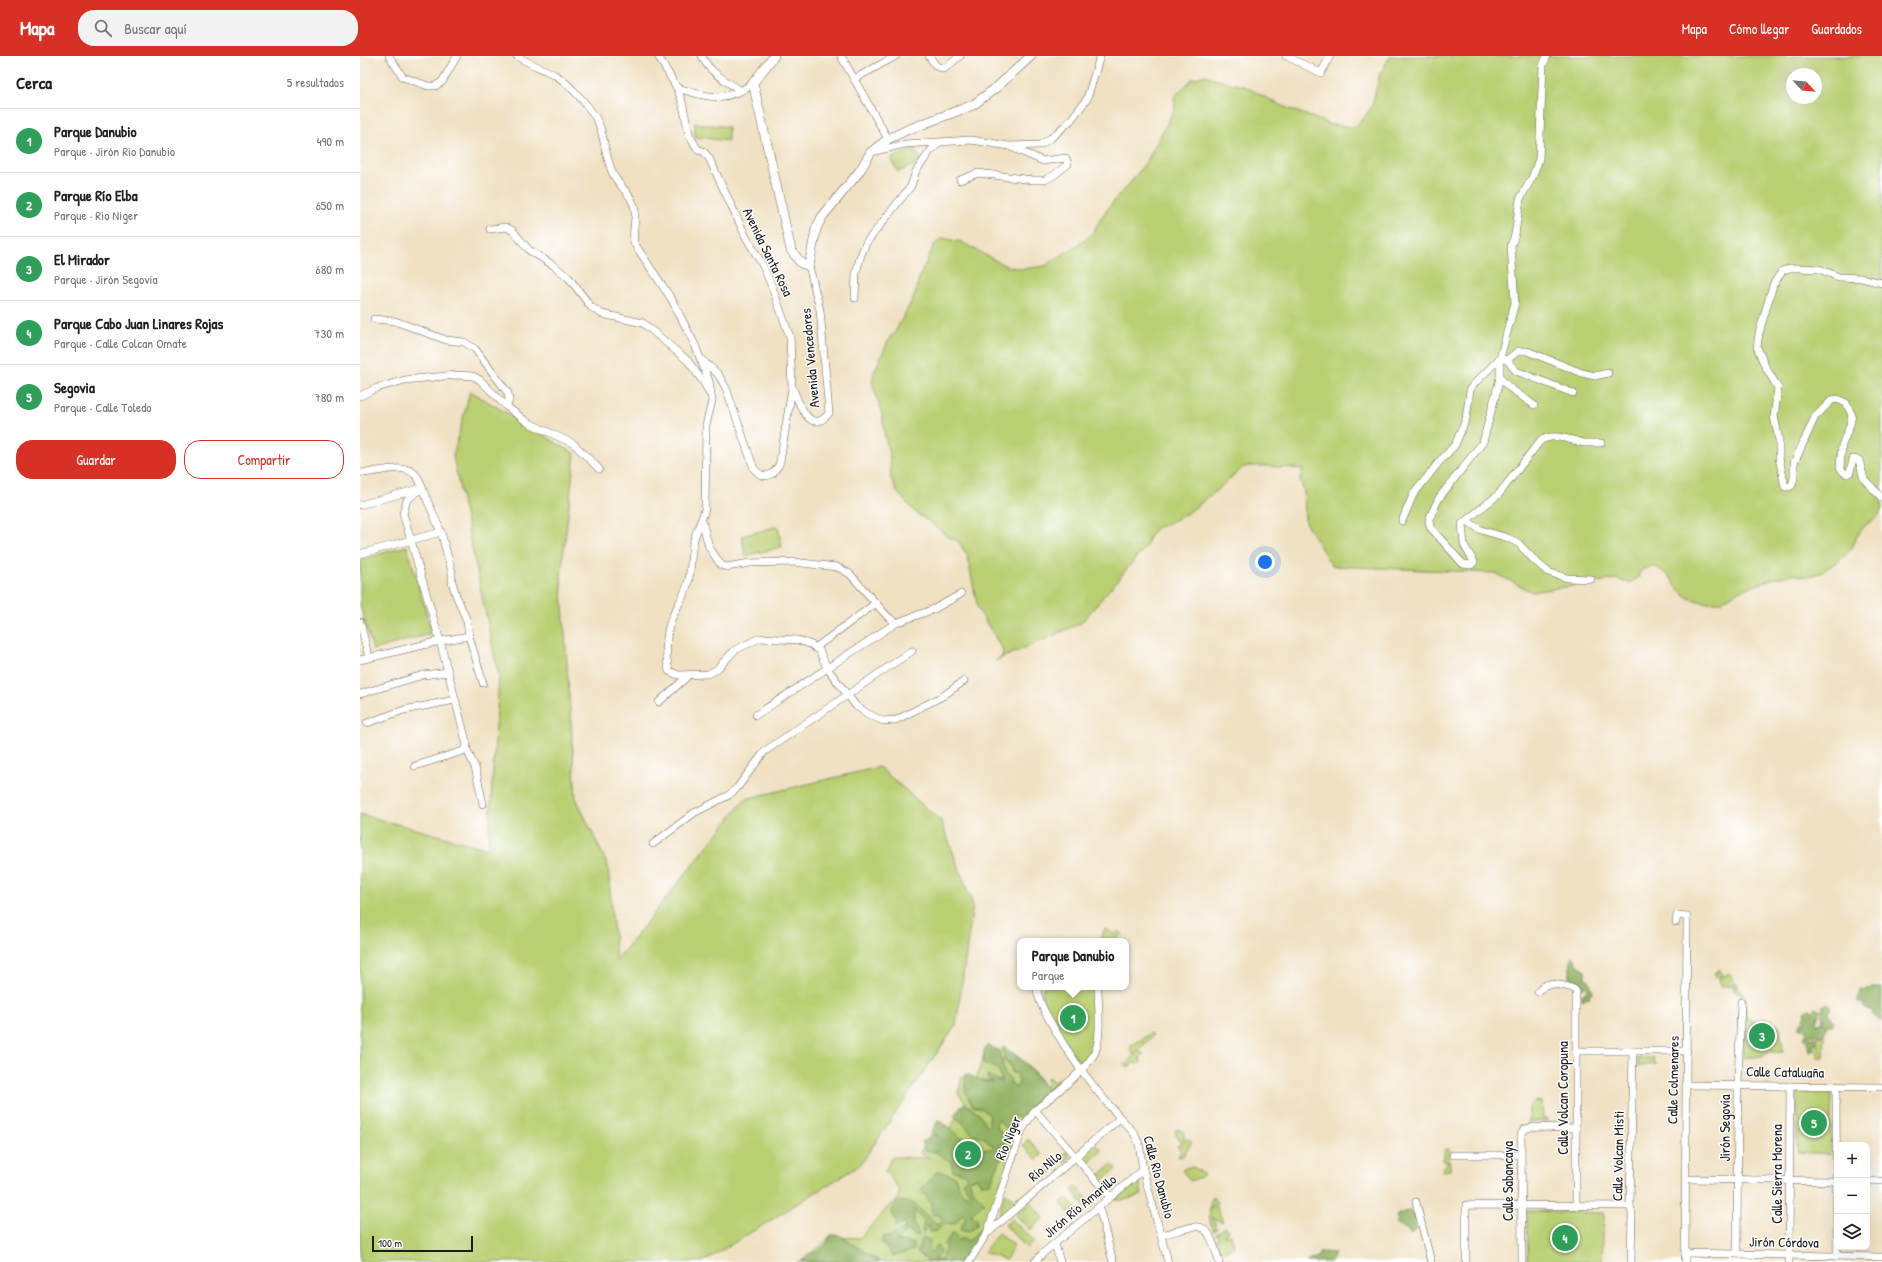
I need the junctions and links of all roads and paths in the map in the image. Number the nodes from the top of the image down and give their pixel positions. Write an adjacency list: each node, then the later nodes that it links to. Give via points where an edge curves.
1 (389, 56): 2 (street, via 403,77 428,86 442,82)
2 (457, 56)
3 (517, 56): 30 (street, via 567,84 596,120 612,172 618,185 631,197 635,209 632,234 634,243 672,300)
4 (658, 56): 18 (street, Avenida Santa Rosa)
5 (702, 56): 19 (street, via 711,71)
6 (774, 56): 17 (street)
7 (841, 56): 16 (street)
8 (896, 56): 16 (street)
9 (929, 56): 10 (street, via 936,66 944,69)
10 (960, 56)
11 (1031, 56): 20 (street, via 973,105)
12 (1100, 56): 22 (street, via 1087,99 1070,122 1040,145)
13 (1286, 56): 14 (street, via 1321,73)
14 (1330, 56)
15 (1547, 56): 31 (street, via 1543,65 1539,159 1532,178 1520,198 1511,246 1515,303)
16 (854, 79): 20 (street)
17 (753, 83): 19 (street); 26 (street, via 791,250 801,263)
18 (678, 88): 19 (street, via 715,98); 34 (street, Avenida Santa Rosa, via 689,134 698,150 709,158 782,310 790,337)
19 (741, 91)
20 (888, 139): 23 (street)
21 (939, 143): 22 (street, via 972,140); 23 (street, via 905,144); 28 (street, via 916,171 911,186 866,243 856,273)
22 (1009, 146): 24 (street, via 1043,161 1066,158 1068,164 1045,180 978,173)
23 (869, 155): 26 (street, via 859,172 822,217 816,229)
24 (960, 180)
25 (490, 229): 37 (street, via 506,227 513,231 529,250 569,278 591,307 602,314 643,323 688,361 704,383)
26 (809, 266): 34 (street, Avenida Vencedores, via 820,310 829,413 817,421 810,419 804,414)
27 (1882, 283): 44 (street, via 1840,277 1819,270 1790,268 1782,271 1770,291 1757,347 1778,388 1774,416 1785,487 1792,485 1794,463 1815,417 1832,400 1837,399 1846,403 1852,415 1842,445 1840,467 1847,474 1850,472 1853,459 1859,460 1864,479)
28 (855, 298)
29 (374, 319): 39 (street, via 395,321 436,337 464,342 475,349 508,393 510,400)
30 (701, 359): 34 (street, Avenida Santa Rosa, via 718,374 726,388 750,461 761,475 773,473 779,465); 37 (street, via 710,381)
31 (1503, 359): 32 (street, via 1518,351 1527,351 1582,373 1595,376); 33 (street); 35 (street, via 1516,370); 47 (street, via 1472,386 1466,419 1455,445 1413,495)
32 (1608, 374)
33 (1500, 378): 38 (street); 48 (street, via 1483,442 1439,498 1428,523 1436,536 1463,564 1469,566 1474,562 1464,545 1462,524)
34 (792, 388)
35 (1573, 393)
36 (360, 396): 39 (street, via 405,380 455,375 472,376 480,380)
37 (712, 401): 46 (street, via 706,425 706,502)
38 (1534, 404)
39 (506, 406): 41 (street, via 527,422 574,444)
40 (1601, 443): 48 (street, via 1547,436 1540,441 1499,494)
41 (599, 469)
42 (360, 473): 43 (street, via 402,468 418,475)
43 (422, 488): 45 (street); 49 (street); 50 (street, via 404,505 403,513)
44 (1882, 498)
45 (360, 505)
46 (702, 521): 54 (street, via 709,547 721,565 727,567 750,563 793,562 837,567 850,574); 65 (street, via 693,542 692,566 687,586 671,620 665,653 669,671 678,675)
47 (1402, 521)
48 (1466, 521): 52 (street, via 1481,530 1518,543 1548,572 1568,578)
49 (441, 532): 50 (street); 57 (street, via 452,572 452,582 467,621)
50 (411, 541): 51 (street); 58 (street)
51 (360, 554)
52 (1591, 579)
53 (961, 594): 56 (street, via 934,609)
54 (876, 603): 56 (street); 59 (street)
55 (360, 622): 61 (street)
56 (896, 623): 63 (street)
57 (469, 636): 58 (street); 67 (street)
58 (440, 641): 61 (street); 64 (street)
59 (815, 648): 63 (street, via 819,650); 65 (street, via 798,640 760,638 735,650 716,670 708,674)
60 (912, 651): 69 (street)
61 (369, 658): 62 (street)
62 (360, 660)
63 (827, 668): 69 (street); 72 (street)
64 (448, 672): 68 (street, via 423,675); 70 (street)
65 (689, 675): 71 (street)
66 (964, 681): 69 (street, via 943,696 896,720 883,721 868,714 856,706)
67 (484, 683)
68 (360, 694)
69 (848, 696): 77 (street, via 765,751 729,795 694,813)
70 (454, 700): 73 (street, via 404,710); 74 (street)
71 (659, 702)
72 (756, 715)
73 (367, 723)
74 (466, 748): 75 (street); 76 (street, via 475,767)
75 (415, 766)
76 (483, 804)
77 (653, 844)
78 (1676, 922): 85 (street, Calle Colmenares, via 1677,915 1686,916)
79 (1037, 990): 86 (street, Calle Rio Danubio, via 1046,1014)
80 (1098, 990): 86 (street, Rio Niger, via 1098,1040 1091,1060)
81 (1538, 992): 83 (street, Calle Volcan Coropuna, via 1547,985 1570,986 1576,991)
82 (1741, 1002): 87 (street, Jirón Segovia)
83 (1576, 1051): 84 (street); 94 (street, Calle Volcan Coropuna)
84 (1633, 1051): 85 (street); 110 (street, Calle Volcan Misti)
85 (1686, 1051): 88 (street, Calle Colmenares)
86 (1080, 1070): 92 (street, Rio Niger); 93 (street, Calle Rio Danubio)
87 (1738, 1084): 88 (street, Calle Cataluaña); 89 (street, Calle Cataluaña); 101 (street, Jirón Segovia)
88 (1687, 1085): 100 (street, Calle Colmenares)
89 (1790, 1086): 90 (street, Calle Cataluaña); 102 (street, Calle Sierra Morena)
90 (1836, 1086): 91 (street, Calle Cataluaña); 99 (street)
91 (1882, 1087)
92 (1035, 1110): 97 (street); 113 (street, Rio Niger, via 1022,1130)
93 (1120, 1118): 97 (street, Rio Nilo); 98 (street, Calle Rio Danubio, via 1134,1133 1139,1144)
94 (1576, 1128): 96 (street, Calle Sabancaya, via 1525,1129 1521,1134); 108 (street, Calle Volcan Coropuna)
95 (1452, 1155): 96 (street)
96 (1520, 1155): 109 (street, Calle Sabancaya)
97 (1076, 1157): 106 (street); 113 (street, Rio Nilo)
98 (1143, 1170): 106 (street, Jirón Río Amarillo); 114 (street, Calle Rio Danubio)
99 (1837, 1178)
100 (1686, 1179): 101 (street); 116 (street, Calle Colmenares)
101 (1738, 1179): 102 (street); 117 (street, Jirón Segovia)
102 (1790, 1180): 103 (street); 120 (street, Calle Sierra Morena)
103 (1834, 1181)
104 (1870, 1181): 105 (street)
105 (1882, 1181)
106 (1110, 1197): 111 (street, Jirón Río Amarillo)
107 (1416, 1202): 127 (street)
108 (1576, 1204): 109 (street); 110 (street)
109 (1522, 1205): 128 (street, via 1466,1205); 129 (street, Calle Sabancaya)
110 (1630, 1206): 130 (street, Calle Volcan Misti)
111 (1099, 1207): 115 (street, Jirón Río Amarillo); 124 (street)
112 (1837, 1214): 118 (street)
113 (987, 1233): 121 (street)
114 (1162, 1235): 125 (street, Calle Rio Danubio); 126 (street, via 1195,1226 1201,1227 1211,1235)
115 (1055, 1244): 122 (street, Jirón Río Amarillo); 123 (street)
116 (1685, 1253): 117 (street, Jirón Córdova); 131 (street, Calle Colmenares)
117 (1737, 1254): 120 (street, Jirón Córdova)
118 (1837, 1256): 119 (street, Jirón Córdova); 120 (street, Jirón Córdova)
119 (1882, 1257)
120 (1789, 1258)
121 (969, 1262)
122 (1035, 1262)
123 (1060, 1262)
124 (1113, 1262)
125 (1168, 1262)
126 (1219, 1262)
127 (1431, 1262)
128 (1466, 1262)
129 (1522, 1262)
130 (1631, 1262)
131 (1685, 1262)

